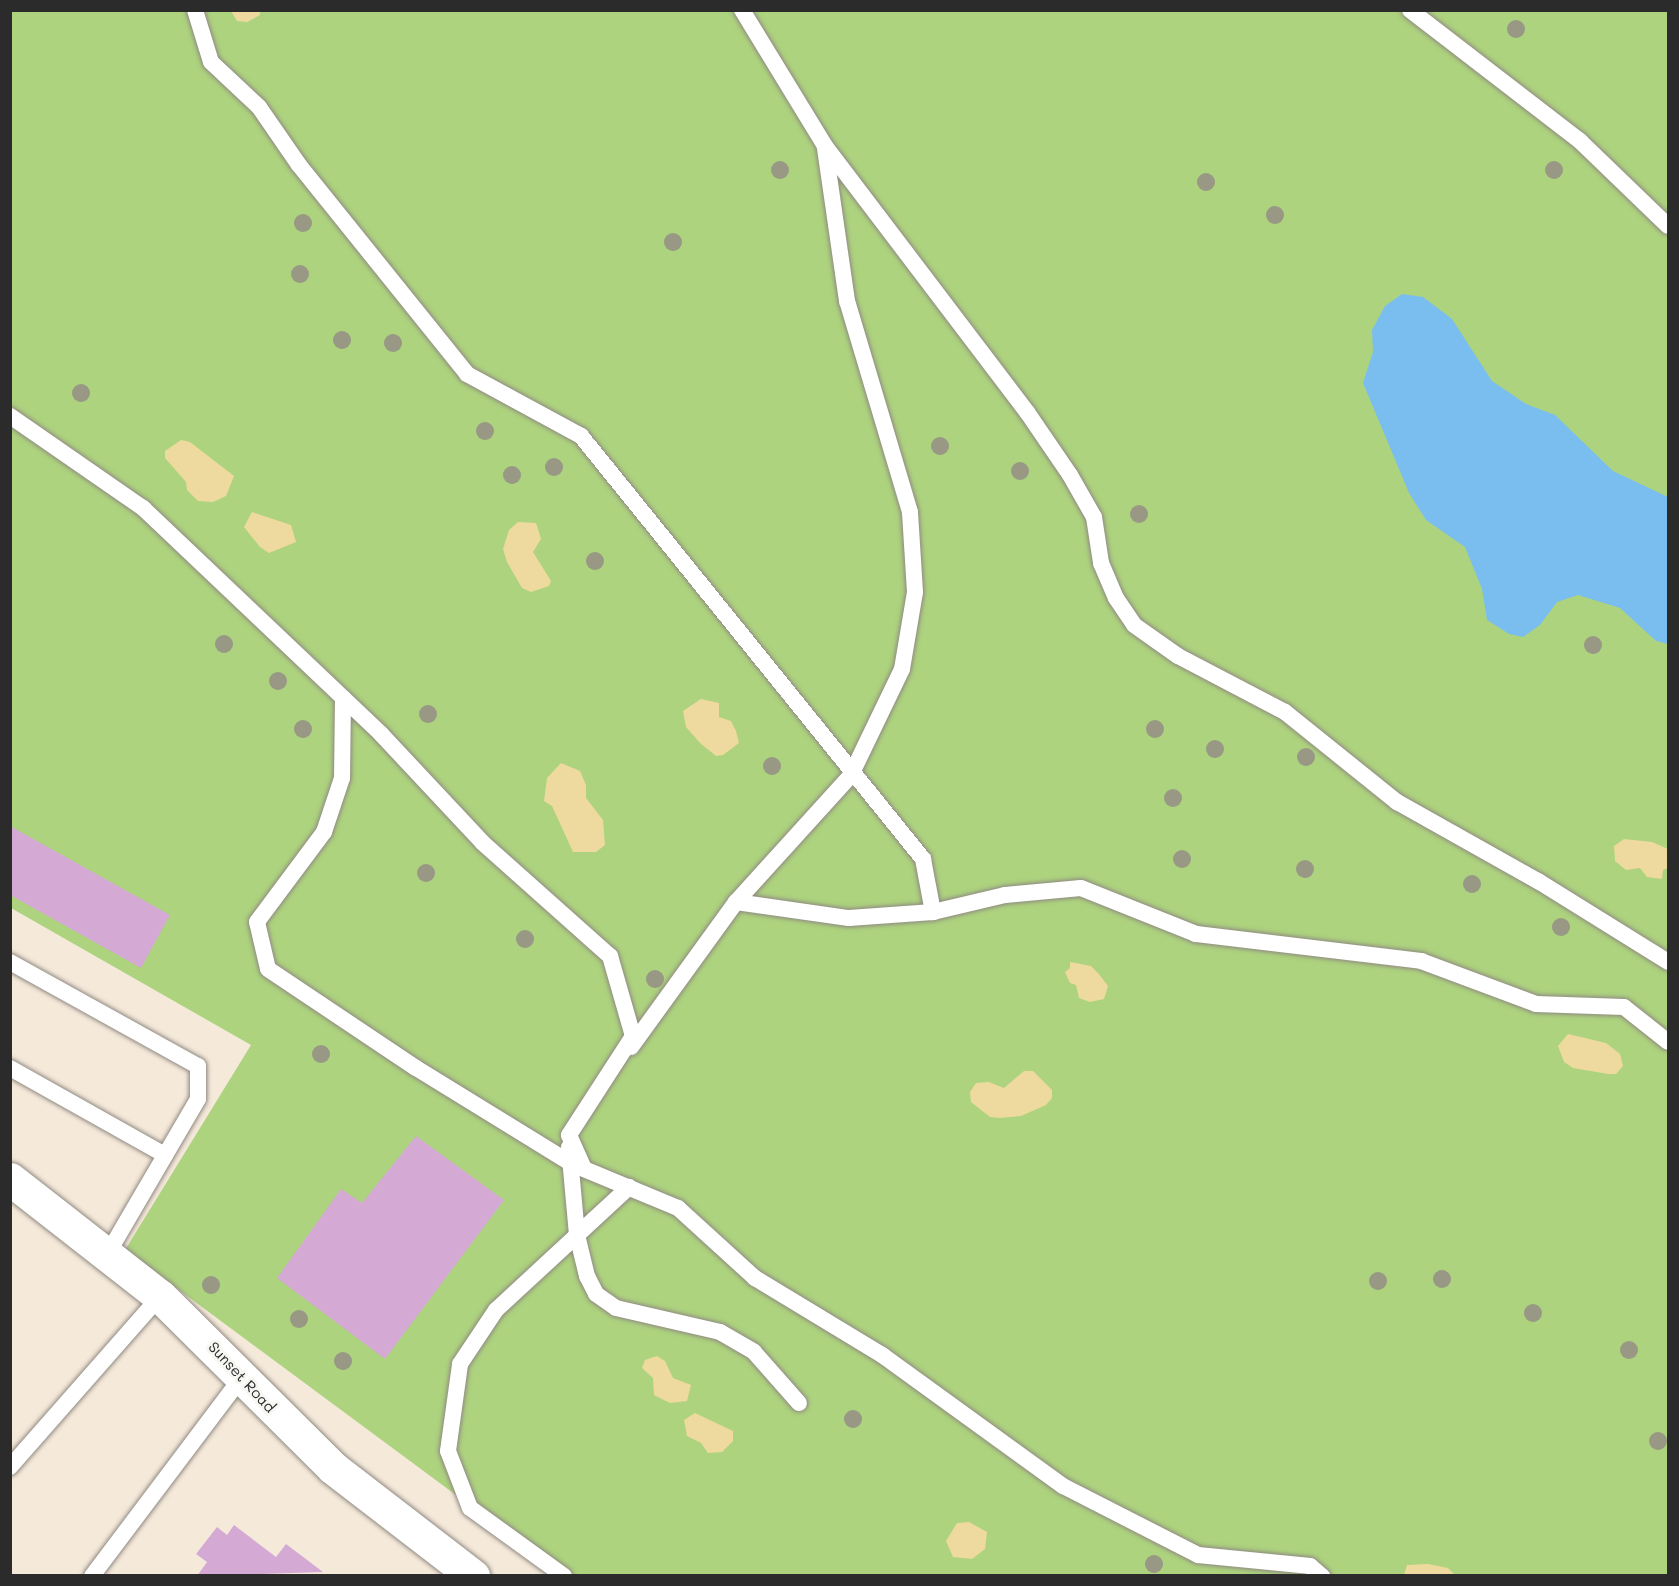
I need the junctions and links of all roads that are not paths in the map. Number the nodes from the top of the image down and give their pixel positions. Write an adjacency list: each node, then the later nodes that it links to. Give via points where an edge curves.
1 (195, 10): 8 (lane, via 211,62 259,107 298,165 467,374 581,436)
2 (742, 10): 4 (lane)
3 (1410, 10): 5 (lane, via 1580,141)
4 (825, 146): 8 (lane, via 847,301 910,512 915,592 902,669); 12 (lane, via 1027,412 1070,475 1094,518 1101,563 1116,598 1134,625 1178,656 1285,712 1397,802 1538,881)
5 (1668, 226)
6 (10, 416): 7 (lane, via 143,508)
7 (343, 698): 15 (lane, via 483,843 610,956 633,1036); 17 (lane, via 342,778 324,832 257,922 268,969 416,1068)
8 (851, 775): 9 (lane); 10 (lane, via 923,859)
9 (736, 902): 10 (lane, via 849,918); 15 (lane)
10 (933, 912): 13 (lane, via 1005,895 1081,888 1196,934 1421,961 1536,1004 1624,1007)
11 (10, 962): 16 (lane, via 198,1066 198,1099)
12 (1668, 962)
13 (1668, 1042)
14 (10, 1068): 16 (lane)
15 (569, 1135): 17 (lane); 19 (lane, via 584,1170)
16 (165, 1155): 21 (lane)
17 (569, 1162): 20 (lane)
18 (10, 1179): 21 (street, Sunset Road)
19 (629, 1187): 20 (lane); 29 (lane, via 678,1208 755,1278 882,1355 1063,1486 1198,1555 1310,1566)
20 (578, 1235): 24 (lane, via 587,1276 596,1294 616,1308 720,1332 754,1352); 28 (lane, via 496,1310 460,1364 448,1451 470,1508)
21 (108, 1253): 22 (street, Sunset Road)
22 (160, 1296): 23 (street, Sunset Road); 25 (lane)
23 (242, 1377): 26 (lane); 27 (street, Sunset Road, via 333,1468)
24 (799, 1403)
25 (10, 1467)
26 (92, 1575)
27 (473, 1575)
28 (564, 1575)
29 (1322, 1575)

